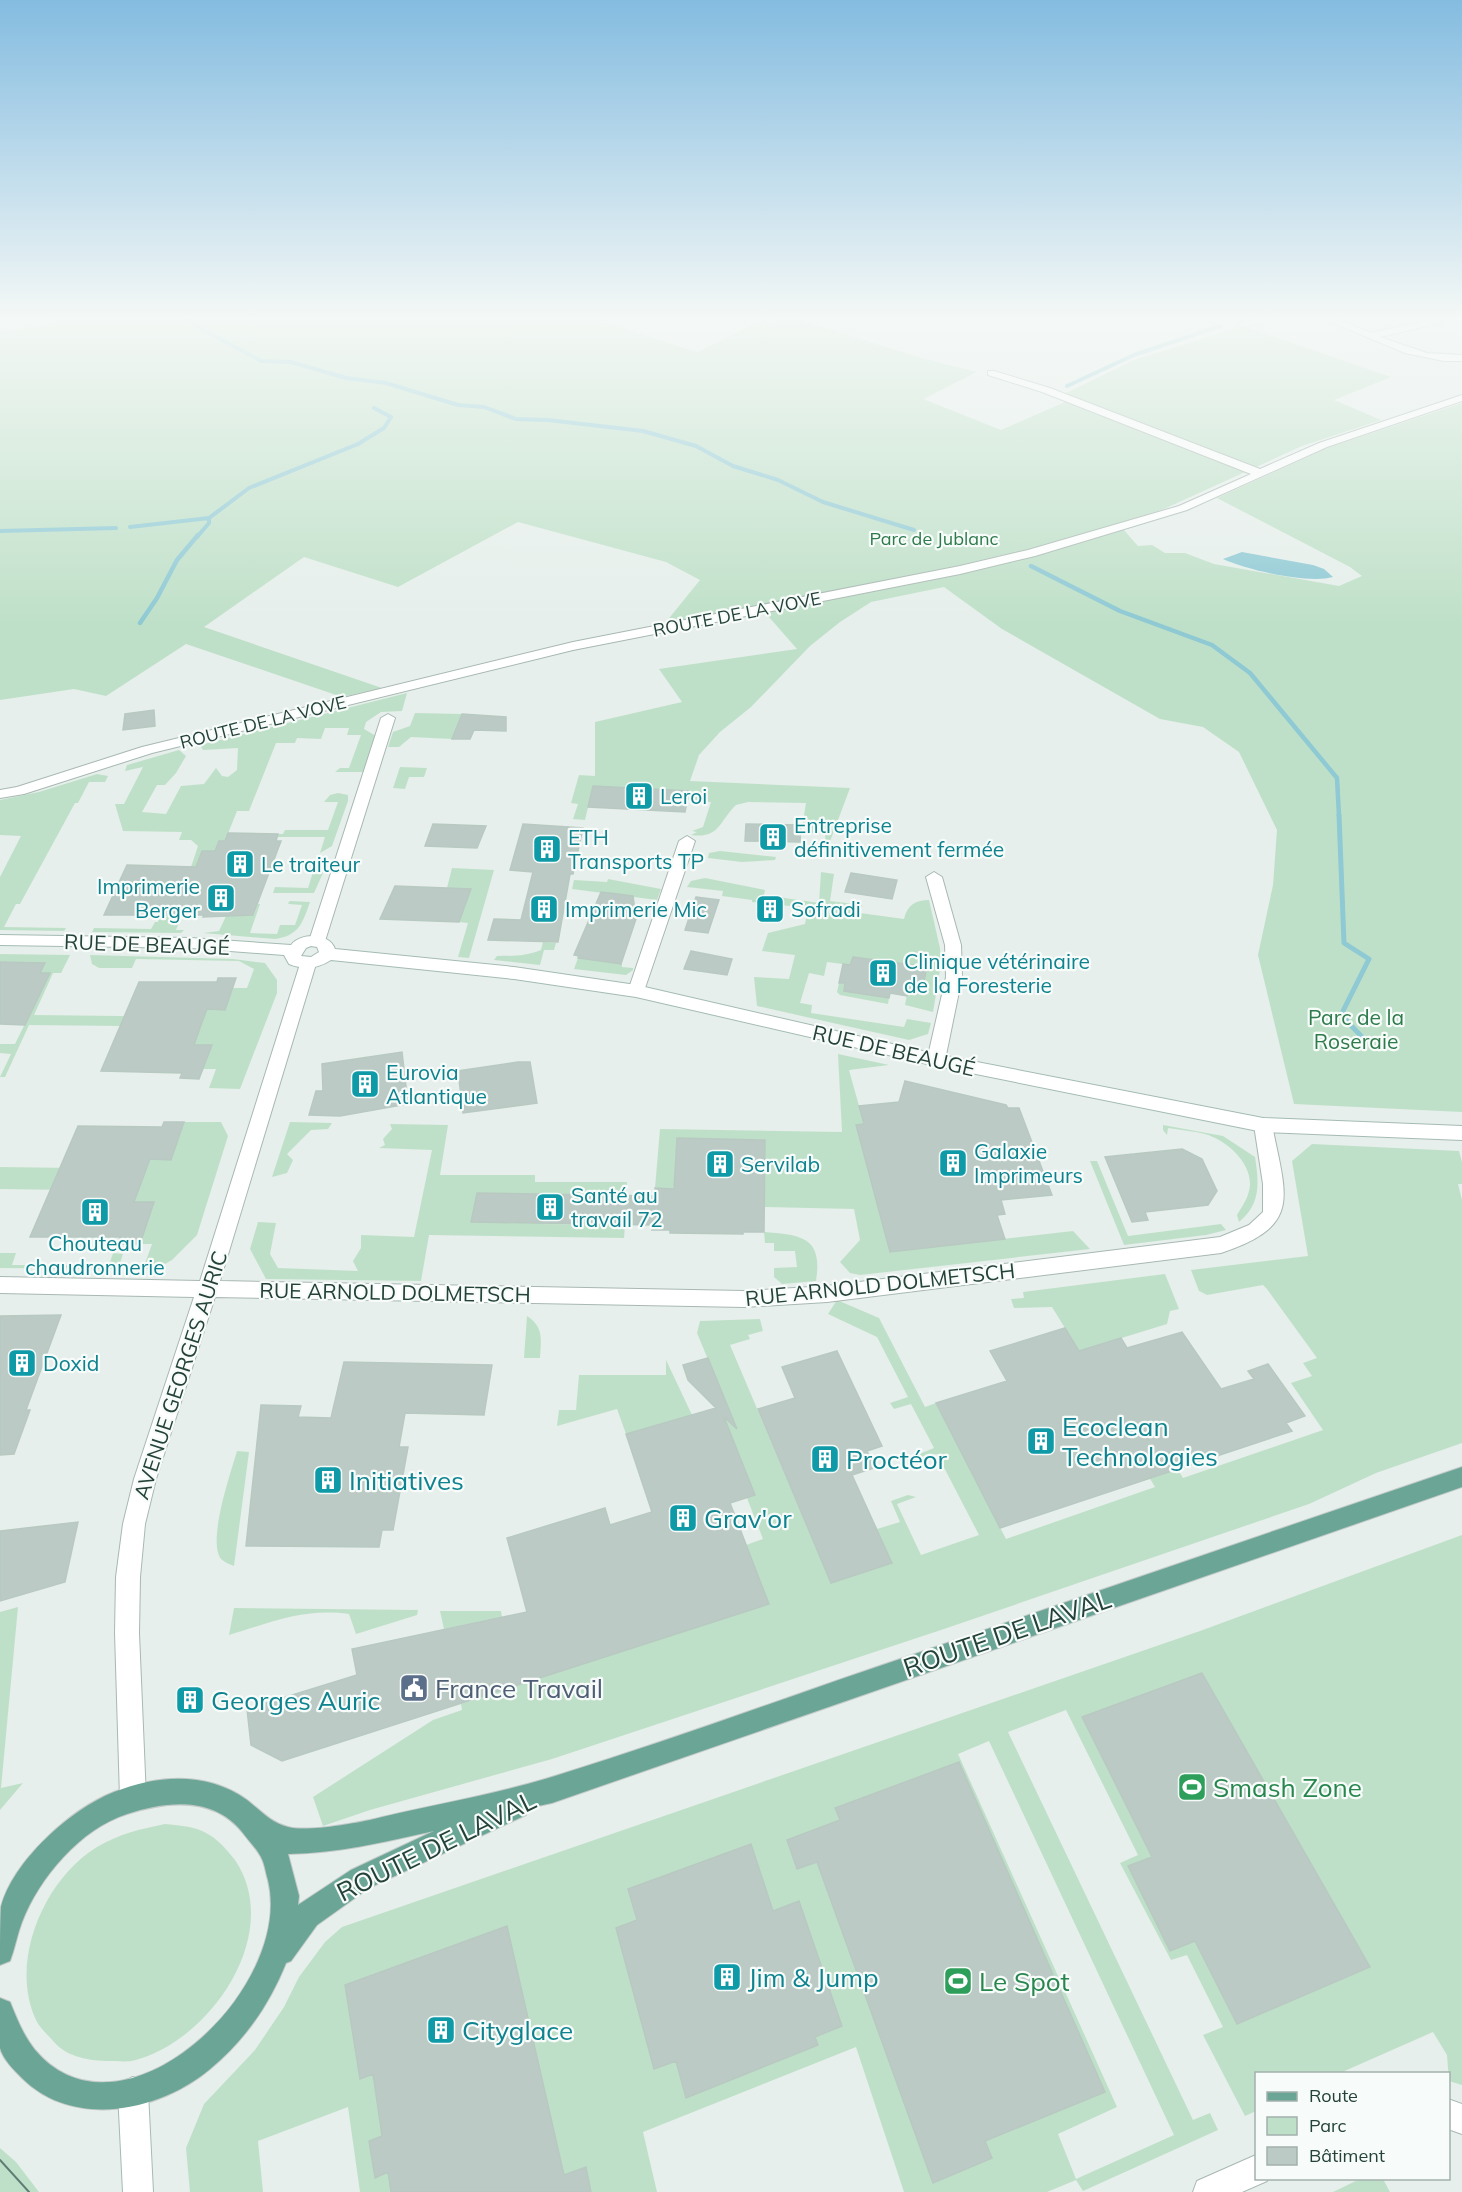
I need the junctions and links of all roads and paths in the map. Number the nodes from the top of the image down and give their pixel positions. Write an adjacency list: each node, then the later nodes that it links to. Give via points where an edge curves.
1 (1119, 418): 3 (street)
2 (1402, 418): 3 (street, ROUTE DE LA VOVE, via 1323,445)
3 (1259, 473): 5 (street, ROUTE DE LA VOVE, via 1183,508 1027,554 573,646 147,750)
4 (388, 718): 9 (street)
5 (0, 794)
6 (687, 841): 12 (street)
7 (934, 876): 13 (street, via 953,945 954,977)
8 (0, 939): 10 (street, RUE DE BEAUGÉ, via 191,943)
9 (322, 947): 10 (street, via 300,944); 11 (street, via 320,960); 12 (street, RUE DE BEAUGÉ)
10 (293, 950): 11 (street, via 295,960)
11 (308, 964): 17 (street, AVENUE GEORGES AURIC)
12 (636, 990): 13 (street, RUE DE BEAUGÉ)
13 (936, 1060): 14 (street, RUE DE BEAUGÉ)
14 (1263, 1125): 15 (street, RUE DE BEAUGÉ); 17 (street, RUE ARNOLD DOLMETSCH, via 1274,1198 1272,1213 1245,1238 1221,1245 827,1294 744,1299)
15 (1462, 1133)
16 (0, 1285): 17 (street)
17 (207, 1288): 20 (street, AVENUE GEORGES AURIC, via 134,1524 127,1633)
18 (1462, 1477): 19 (main road, ROUTE DE LAVAL)
19 (552, 1790): 21 (main road, ROUTE DE LAVAL, via 325,1840 286,1841); 24 (main road, ROUTE DE LAVAL, via 360,1879 307,1915)
20 (133, 1798): 21 (main road, via 167,1791 200,1792 234,1805); 22 (main road, via 102,1811 63,1840)
21 (258, 1826): 24 (main road, via 277,1859 283,1885 283,1921)
22 (9, 1907): 23 (main road)
23 (0, 1951)
24 (275, 1959): 26 (main road, via 248,2011 215,2049 177,2076)
25 (3, 2028): 26 (main road, via 33,2070 63,2088 99,2096)
26 (133, 2092): 28 (street)
27 (1255, 2171): 29 (street)
28 (138, 2192)
29 (1208, 2192)

